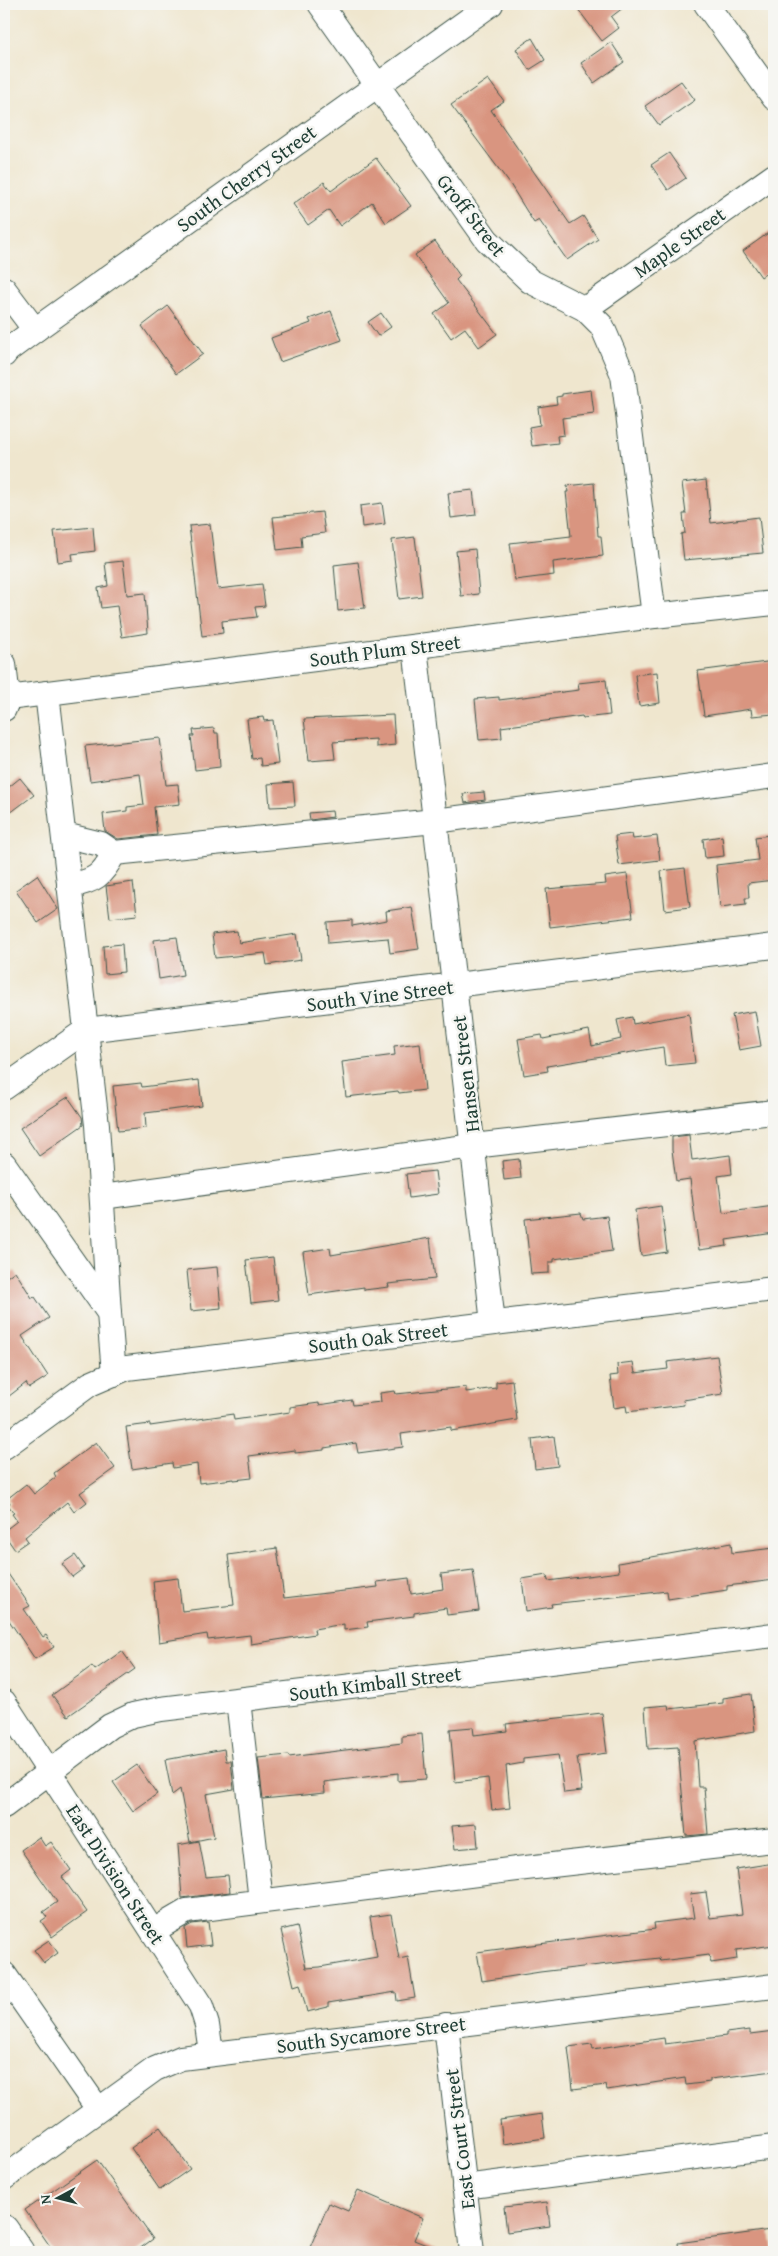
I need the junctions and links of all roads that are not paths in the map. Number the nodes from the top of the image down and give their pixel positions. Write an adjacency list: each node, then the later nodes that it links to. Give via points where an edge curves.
1 (320, 4): 4 (street, Groff Street)
2 (491, 4): 4 (street, South Cherry Street)
3 (706, 4): 5 (street)
4 (375, 85): 8 (street, Groff Street, via 487,240 530,281); 9 (street, South Cherry Street)
5 (774, 98)
6 (774, 176): 8 (street, Maple Street)
7 (4, 288): 9 (street)
8 (584, 309): 12 (street, Groff Street, via 602,326 623,375)
9 (35, 330): 10 (street, South Cherry Street)
10 (4, 355)
11 (774, 604): 12 (street, South Plum Street)
12 (654, 616): 13 (street, South Plum Street)
13 (415, 646): 15 (street, South Plum Street); 18 (street, Hansen Street)
14 (4, 664): 16 (street)
15 (47, 693): 16 (street, South Plum Street); 19 (street)
16 (6, 704)
17 (774, 776): 18 (street)
18 (435, 821): 20 (street); 23 (street, Hansen Street)
19 (64, 835): 20 (street, via 101,844); 21 (street)
20 (114, 853): 21 (street, via 104,871 86,883)
21 (70, 886): 24 (street)
22 (774, 946): 23 (street, South Vine Street)
23 (454, 986): 24 (street, South Vine Street); 27 (street, Hansen Street)
24 (86, 1030): 25 (street, South Vine Street); 29 (street)
25 (4, 1088)
26 (774, 1112): 27 (street)
27 (473, 1146): 29 (street); 32 (street, Hansen Street)
28 (4, 1164): 31 (street)
29 (102, 1197): 31 (street)
30 (774, 1289): 32 (street, South Oak Street)
31 (109, 1313): 33 (street)
32 (493, 1323): 33 (street, South Oak Street, via 127,1368)
33 (114, 1374): 34 (street, South Oak Street, via 90,1384)
34 (6, 1440)
35 (774, 1635): 36 (street, South Kimball Street)
36 (238, 1700): 38 (street, South Kimball Street, via 133,1715 110,1726); 41 (street)
37 (4, 1702): 38 (street, East Division Street)
38 (50, 1772): 39 (street, South Kimball Street); 42 (street, East Division Street)
39 (4, 1806)
40 (774, 1840): 41 (street)
41 (261, 1902): 42 (street, via 187,1911)
42 (153, 1931): 46 (street, East Division Street, via 201,2006)
43 (4, 1974): 47 (street)
44 (774, 1986): 45 (street, South Sycamore Street)
45 (446, 2025): 46 (street, South Sycamore Street); 50 (street, East Court Street)
46 (211, 2052): 47 (street, South Sycamore Street, via 181,2058 155,2069)
47 (98, 2109): 49 (street, South Sycamore Street)
48 (774, 2147): 50 (street)
49 (4, 2178)
50 (464, 2187): 53 (street, East Court Street)
51 (4, 2230): 52 (highway)
52 (20, 2252)
53 (472, 2252)

